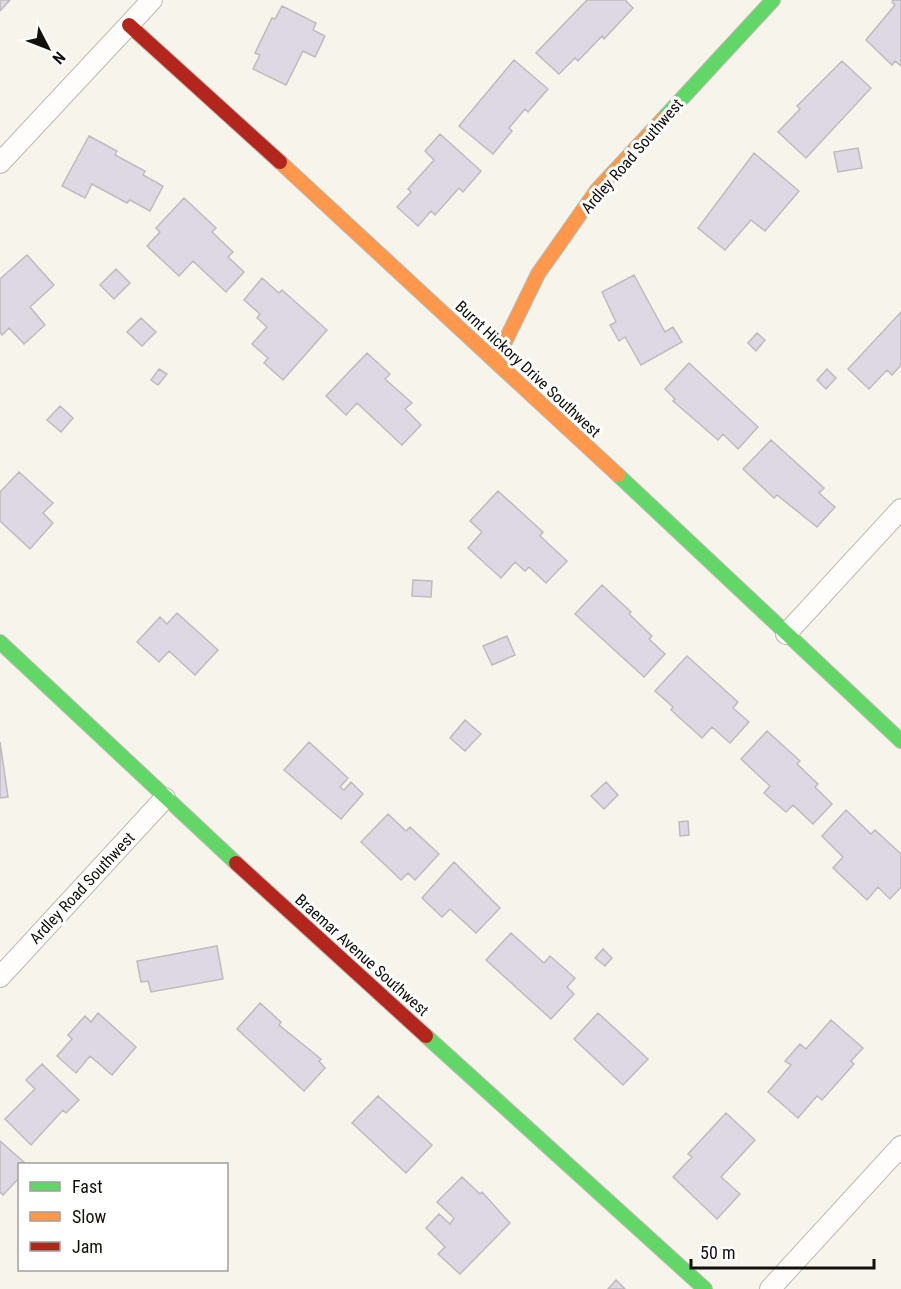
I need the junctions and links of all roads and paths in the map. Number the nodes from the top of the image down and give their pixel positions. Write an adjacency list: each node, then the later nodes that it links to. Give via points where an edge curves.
1 (152, 0): 3 (street)
2 (773, 0): 5 (street, Ardley Road Southwest, via 597,190 538,274)
3 (129, 25): 4 (street); 5 (street, Burnt Hickory Drive Southwest)
4 (0, 163)
5 (496, 360): 7 (street, Burnt Hickory Drive Southwest)
6 (901, 509): 7 (street)
7 (786, 634): 9 (street, Burnt Hickory Drive Southwest)
8 (0, 642): 10 (street, Braemar Avenue Southwest)
9 (901, 741)
10 (165, 798): 11 (street, Ardley Road Southwest); 13 (street, Braemar Avenue Southwest)
11 (0, 977)
12 (901, 1146): 14 (street)
13 (705, 1289)
14 (770, 1289)

